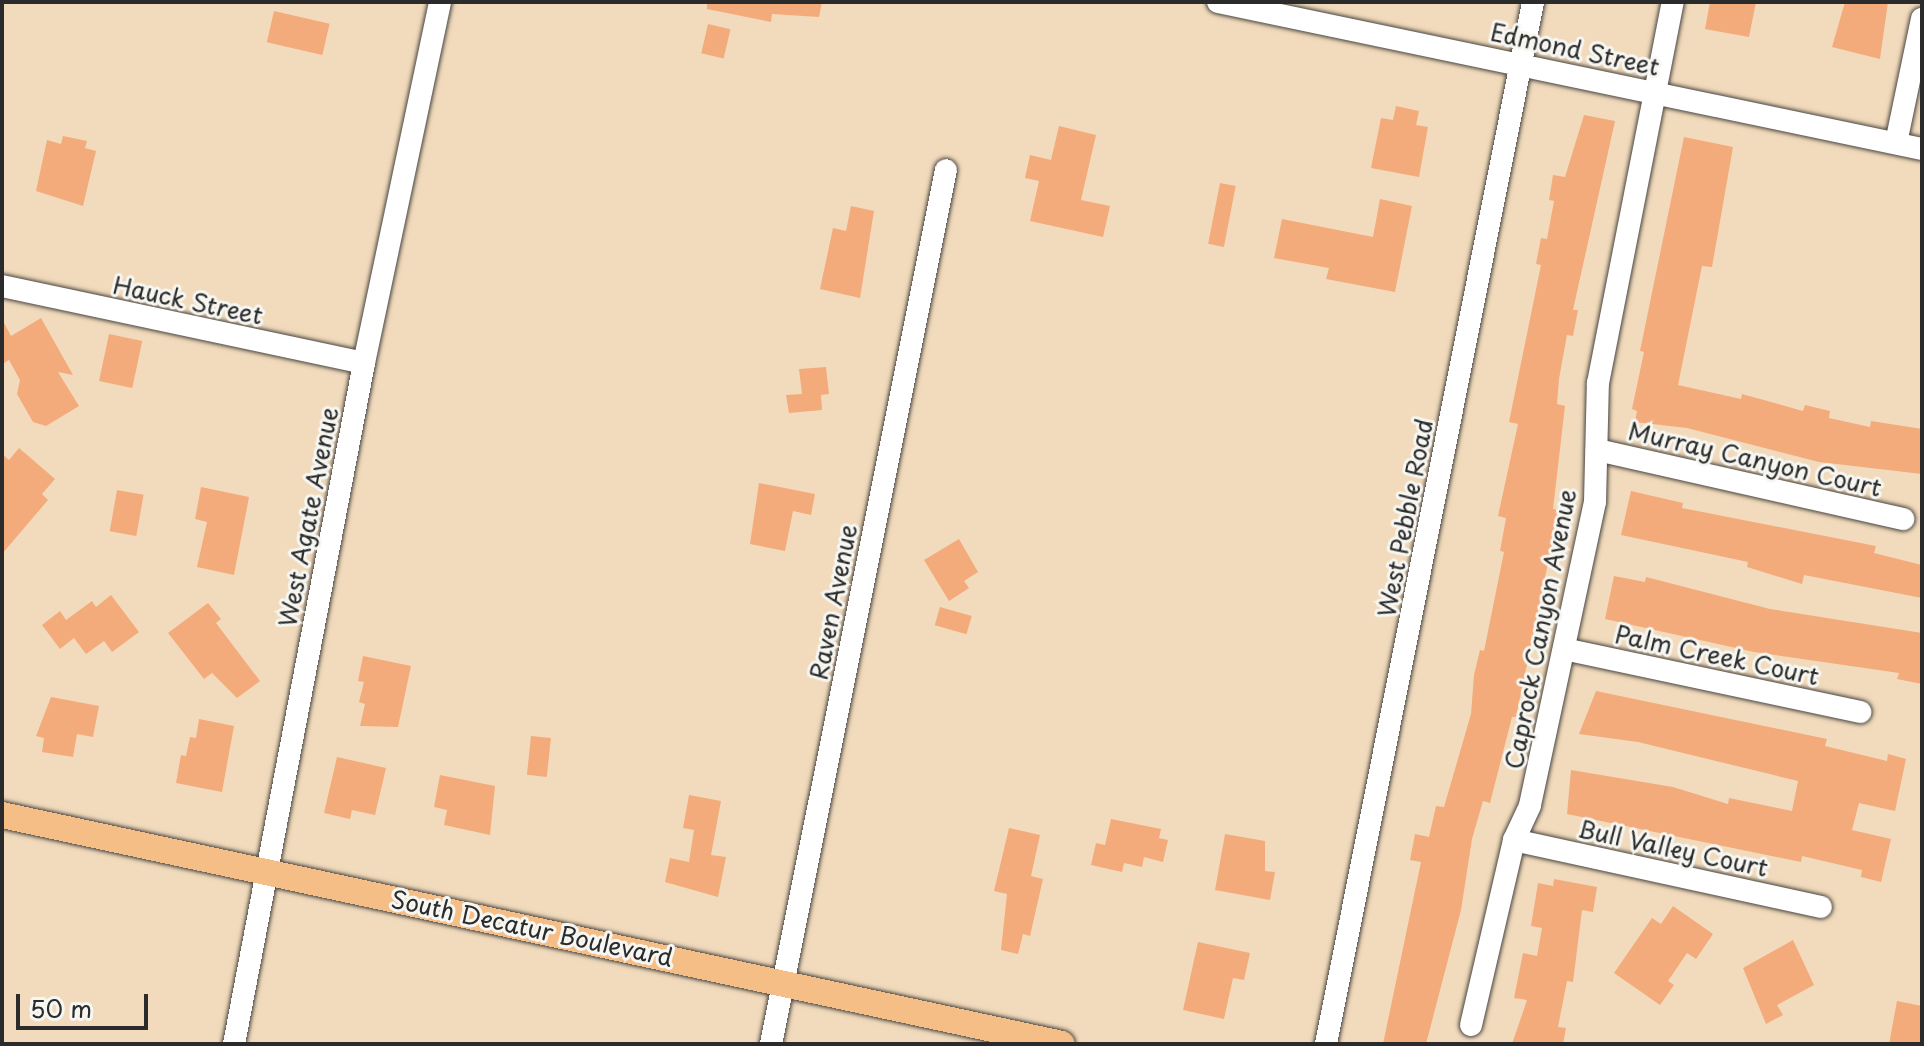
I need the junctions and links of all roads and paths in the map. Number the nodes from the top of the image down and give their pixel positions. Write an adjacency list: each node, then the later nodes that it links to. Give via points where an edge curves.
1 (440, 2): 12 (street, West Agate Avenue)
2 (1218, 2): 6 (street, Edmond Street)
3 (1533, 2): 6 (street, West Pebble Road)
4 (1673, 2): 7 (street, Caprock Canyon Avenue)
5 (1922, 19): 8 (street)
6 (1520, 64): 7 (street, Edmond Street); 26 (street, West Pebble Road)
7 (1654, 92): 8 (street, Edmond Street); 13 (street, Caprock Canyon Avenue, via 1598,383)
8 (1896, 143): 9 (street, Edmond Street)
9 (1922, 149)
10 (946, 170): 21 (street, Raven Avenue)
11 (2, 286): 12 (street, Hauck Street)
12 (364, 363): 19 (street, West Agate Avenue)
13 (1597, 450): 14 (street, Murray Canyon Court); 15 (street, Caprock Canyon Avenue, via 1595,502)
14 (1903, 519)
15 (1564, 649): 16 (street, Palm Creek Court); 18 (street, Caprock Canyon Avenue, via 1530,805)
16 (1860, 712)
17 (2, 815): 19 (main road, South Decatur Boulevard)
18 (1514, 840): 20 (street, Bull Valley Court); 22 (street, Caprock Canyon Avenue)
19 (265, 871): 21 (main road, South Decatur Boulevard); 23 (street, West Agate Avenue)
20 (1821, 907)
21 (783, 981): 24 (street, Raven Avenue); 25 (main road, South Decatur Boulevard)
22 (1471, 1025)
23 (234, 1044)
24 (771, 1044)
25 (1062, 1044)
26 (1326, 1044)

